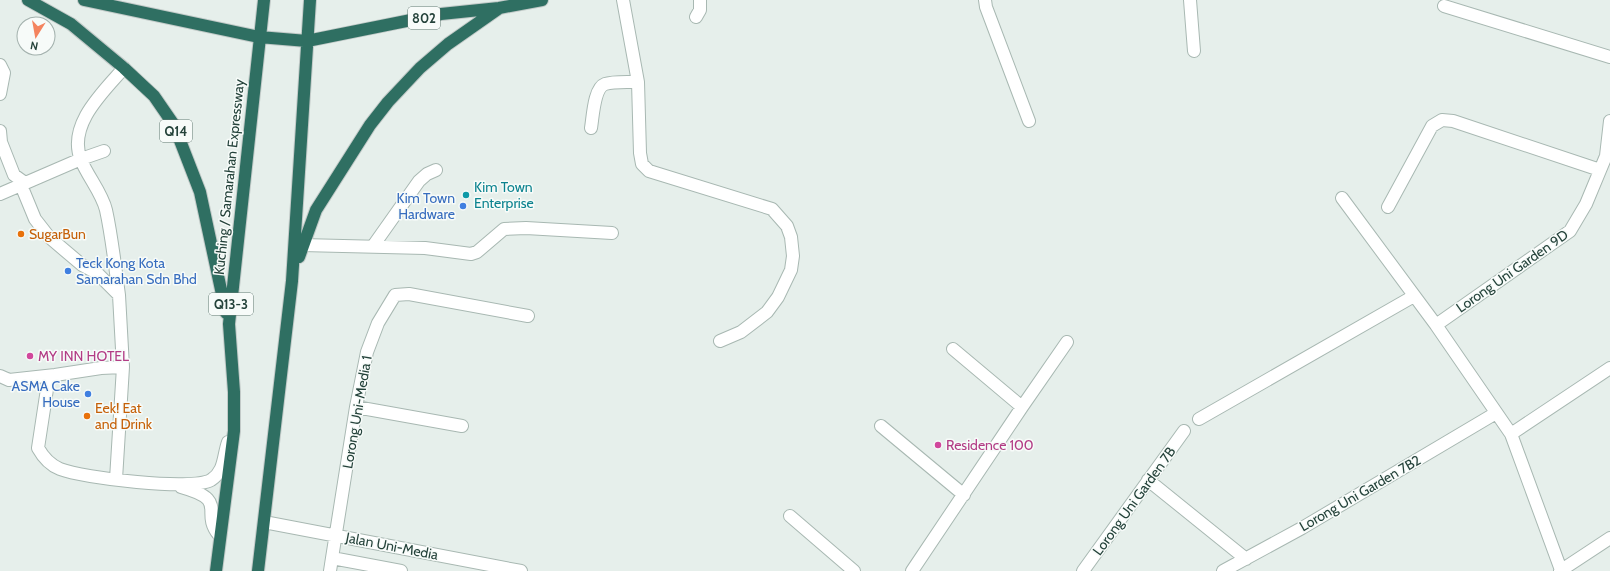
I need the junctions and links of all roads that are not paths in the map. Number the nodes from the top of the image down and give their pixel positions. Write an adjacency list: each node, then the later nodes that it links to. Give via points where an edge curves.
1 (28, 0): 18 (highway, Q14, via 71,24)
2 (84, 0): 13 (highway)
3 (264, 0): 13 (highway, Kuching / Samarahan Expressway / Q13-3)
4 (310, 0): 14 (highway)
5 (542, 0): 11 (highway, 802)
6 (623, 0): 19 (street)
7 (700, 0): 12 (street, via 700,10)
8 (985, 0): 21 (street)
9 (1190, 0): 15 (street)
10 (1444, 6): 16 (street)
11 (499, 8): 14 (highway, 802, via 441,14); 34 (highway, via 448,44 420,68 388,102 370,125 316,210)
12 (696, 17)
13 (259, 37): 14 (highway); 40 (highway, Kuching / Samarahan Expressway / Q13-3)
14 (307, 41): 36 (highway)
15 (1194, 50)
16 (1610, 57)
17 (0, 66): 20 (street, via 4,73)
18 (124, 68): 26 (street, via 83,119 78,143); 40 (highway, Q14, via 154,96 174,125 200,192)
19 (638, 82): 23 (street, via 606,83 600,88 596,95); 42 (street, via 642,164 649,171 668,178 772,209 787,226 791,237 791,270 778,298 768,312 740,332)
20 (0, 94)
21 (1029, 120)
22 (1610, 121): 28 (street, Lorong Uni Garden 9D, via 1606,156)
23 (591, 128)
24 (0, 131): 29 (street, via 1,142 14,175)
25 (104, 151): 26 (street)
26 (80, 159): 29 (street); 37 (street, via 105,208)
27 (436, 170): 35 (street, via 419,181)
28 (1600, 170): 32 (street, via 1453,121 1442,120 1432,126); 41 (street, Lorong Uni Garden 9D, via 1586,204 1570,231)
29 (23, 184): 30 (street); 37 (street, via 35,219 49,237 82,265 97,273)
30 (0, 194)
31 (1342, 198): 38 (street)
32 (1388, 207)
33 (612, 233): 35 (street, via 504,229 477,252 471,254 424,248)
34 (302, 245): 35 (street); 36 (highway)
35 (373, 246)
36 (292, 281): 63 (highway)
37 (119, 295): 45 (street)
38 (1414, 296): 41 (street); 52 (street)
39 (528, 316): 49 (street, Lorong Uni-Media 1, via 409,294 395,295 378,323 367,352)
40 (229, 324): 55 (highway, Kuching / Samarahan Expressway / Q13-3)
41 (1436, 325): 51 (street)
42 (720, 341)
43 (1068, 342): 50 (street)
44 (953, 349): 50 (street)
45 (124, 367): 48 (street); 58 (street)
46 (1610, 368): 57 (street)
47 (0, 376): 48 (street, via 9,380)
48 (49, 376): 58 (street, via 38,448 44,458 58,468 72,473)
49 (356, 407): 53 (street); 65 (street, Lorong Uni-Media 1)
50 (1022, 407): 61 (street)
51 (1496, 413): 57 (street); 68 (street, Lorong Uni Garden 7B2)
52 (1199, 419)
53 (462, 426)
54 (881, 426): 61 (street)
55 (234, 431): 60 (street, via 219,474 205,483); 64 (highway, Kuching / Samarahan Expressway / Q13-3)
56 (1184, 432): 59 (street, Lorong Uni Garden 7B)
57 (1511, 434): 78 (street)
58 (116, 479): 60 (street)
59 (1148, 480): 68 (street); 76 (street, Lorong Uni Garden 7B)
60 (169, 484): 64 (street, via 200,493 207,498 211,503 214,529)
61 (964, 495): 75 (street)
62 (790, 516): 74 (street)
63 (264, 522): 65 (street, Jalan Uni-Media); 70 (highway)
64 (219, 535): 69 (highway, Kuching / Samarahan Expressway / Q13-3)
65 (335, 535): 67 (street, Lorong Uni-Media 1); 73 (street, Jalan Uni-Media)
66 (1610, 538): 78 (street)
67 (332, 558): 71 (street, Lorong Uni-Media 1); 72 (street)
68 (1246, 559): 77 (street, Lorong Uni Garden 7B2)
69 (216, 571)
70 (258, 571)
71 (330, 571)
72 (401, 571)
73 (521, 571)
74 (854, 571)
75 (912, 571)
76 (1083, 571)
77 (1224, 571)
78 (1561, 571)

